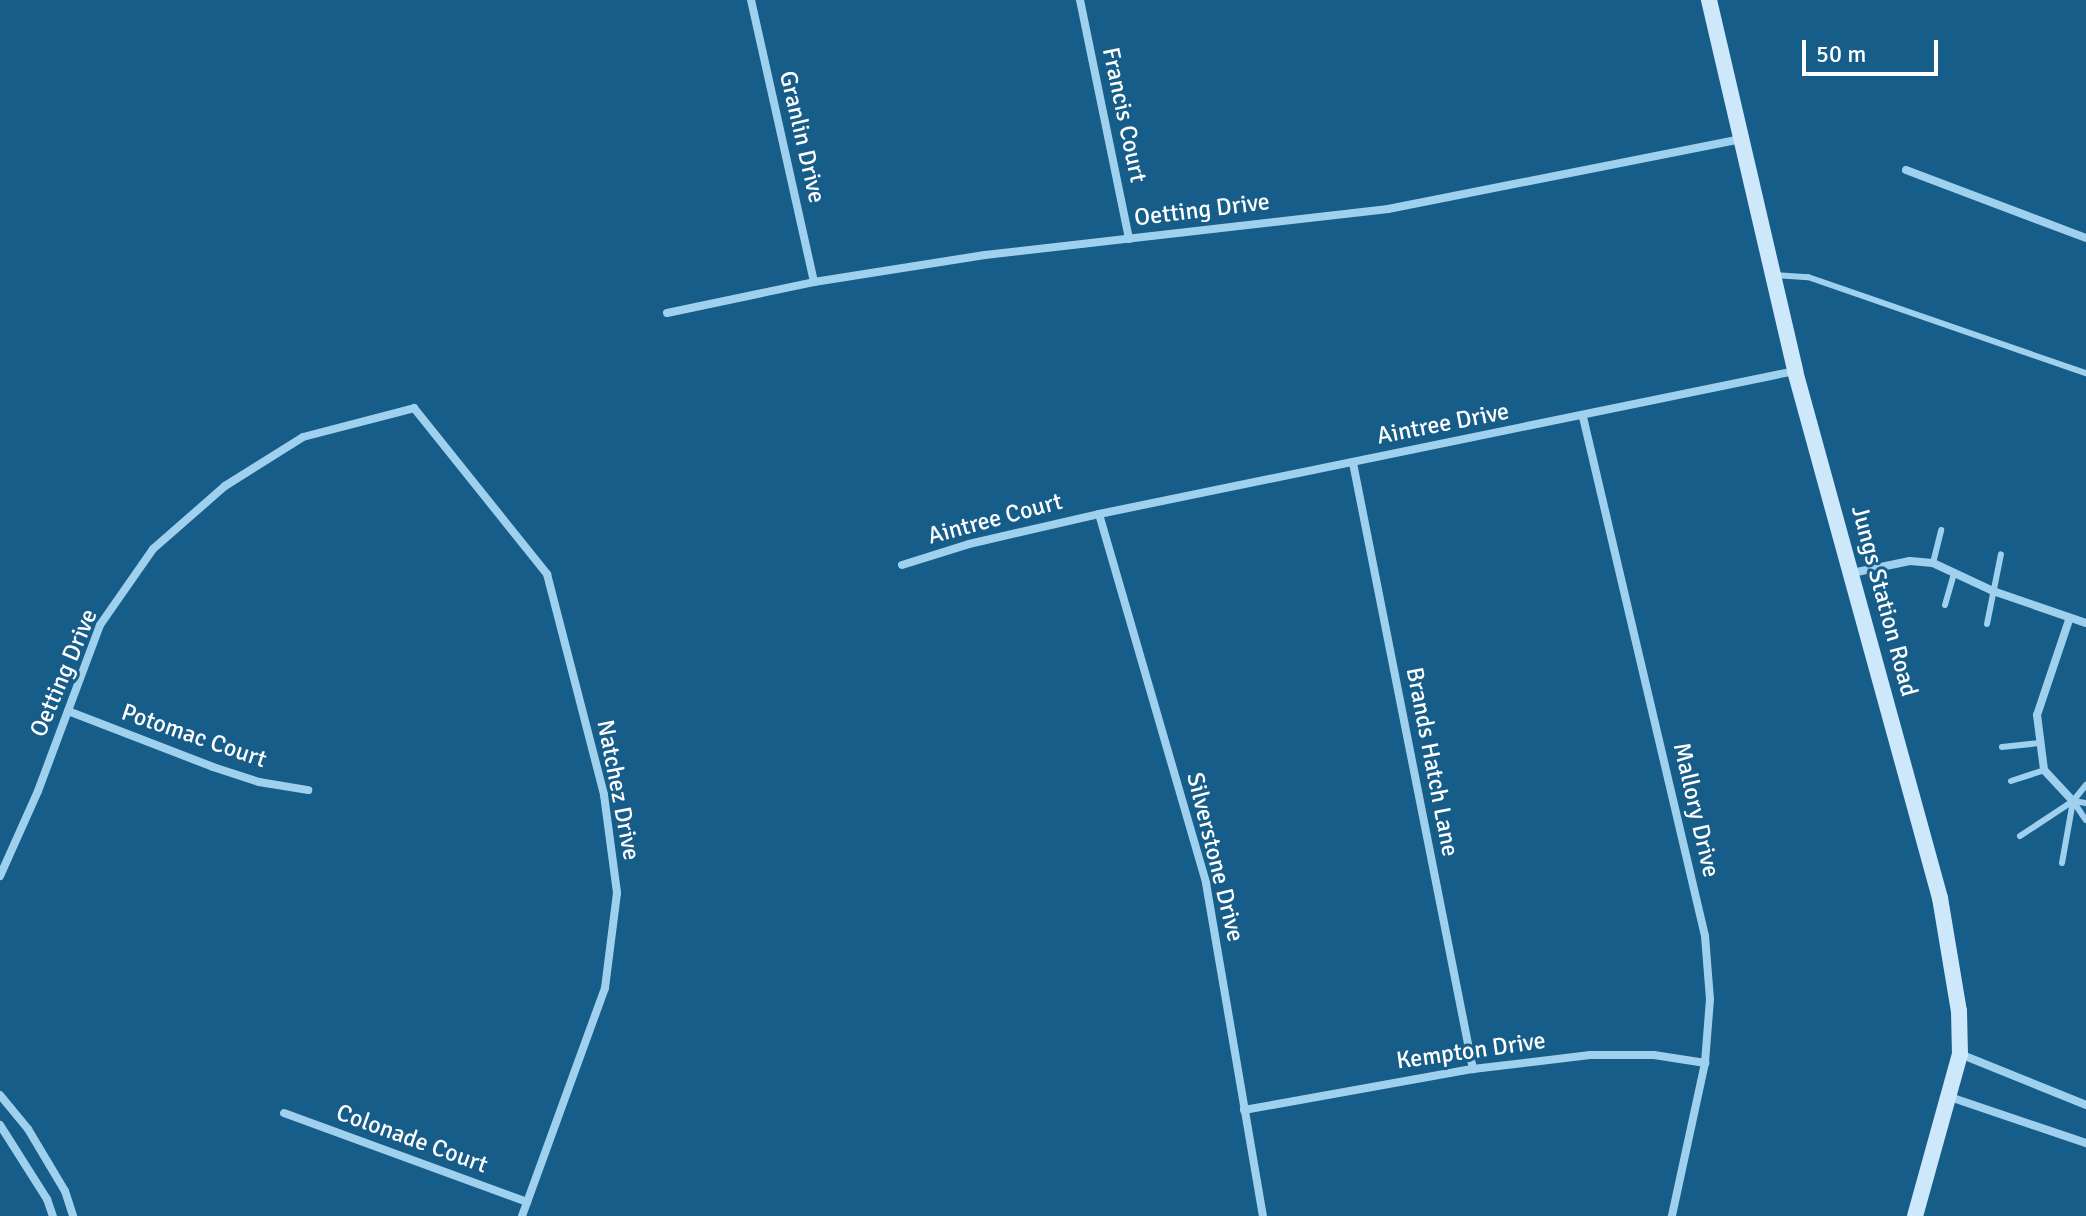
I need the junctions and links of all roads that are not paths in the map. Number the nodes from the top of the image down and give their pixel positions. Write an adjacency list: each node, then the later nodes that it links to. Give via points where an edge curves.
1 (751, 0): 9 (street, Granlin Drive)
2 (1080, 0): 7 (street, Francis Court)
3 (1709, 0): 4 (main road, Jungs Station Road)
4 (1740, 139): 7 (street, Oetting Drive, via 1388,209); 8 (main road, Jungs Station Road)
5 (1906, 170): 6 (street)
6 (2086, 238)
7 (1129, 239): 9 (street, Oetting Drive)
8 (1772, 275): 11 (main road, Jungs Station Road); 12 (lane, via 1808,277)
9 (814, 282): 10 (street, Oetting Drive)
10 (667, 313)
11 (1795, 371): 14 (street, Aintree Drive); 21 (main road, Jungs Station Road)
12 (2086, 373)
13 (414, 408): 28 (street, Oetting Drive, via 303,437 225,486 153,549 100,625); 51 (street, Natchez Drive, via 547,574 604,795 617,893 605,988)
14 (1583, 417): 15 (street, Aintree Drive); 42 (street, Mallory Drive, via 1705,936 1710,999)
15 (1353, 463): 16 (street, Aintree Drive); 43 (street, Brands Hatch Lane)
16 (1099, 514): 20 (street, Aintree Court); 47 (street, Silverstone Drive, via 1206,883)
17 (1941, 530): 19 (lane)
18 (2001, 554): 23 (lane)
19 (1933, 563): 21 (street, via 1910,561); 22 (street)
20 (902, 565)
21 (1852, 573): 41 (main road, Jungs Station Road, via 1940,898 1959,1011)
22 (1954, 574): 23 (street); 24 (lane)
23 (1993, 591): 25 (street); 27 (lane)
24 (1945, 605)
25 (2069, 620): 26 (street); 29 (street, via 2037,715)
26 (2086, 623)
27 (1987, 624)
28 (68, 711): 34 (street, Potomac Court, via 213,767); 40 (street, Oetting Drive)
29 (2039, 743): 30 (lane); 31 (street)
30 (2002, 747)
31 (2044, 770): 32 (lane); 35 (street)
32 (2011, 781)
33 (2086, 785): 35 (lane)
34 (308, 790)
35 (2073, 801): 36 (lane); 37 (lane); 38 (lane); 39 (lane)
36 (2086, 803)
37 (2086, 820)
38 (2020, 836)
39 (2062, 863)
40 (0, 876)
41 (1960, 1054): 45 (main road, Jungs Station Road); 46 (street)
42 (1705, 1063): 43 (street, Kempton Drive, via 1654,1055 1590,1055); 56 (street, Mallory Drive)
43 (1473, 1069): 47 (street, Kempton Drive)
44 (0, 1095): 53 (street, via 28,1129 65,1191)
45 (1946, 1096): 50 (street); 57 (main road, Jungs Station Road)
46 (2086, 1105)
47 (1244, 1110): 55 (street, Silverstone Drive)
48 (284, 1113): 51 (street, Colonade Court)
49 (0, 1125): 52 (street)
50 (2086, 1143)
51 (527, 1202): 54 (street, Natchez Drive)
52 (53, 1216)
53 (73, 1216)
54 (522, 1216)
55 (1263, 1216)
56 (1672, 1216)
57 (1915, 1216)

